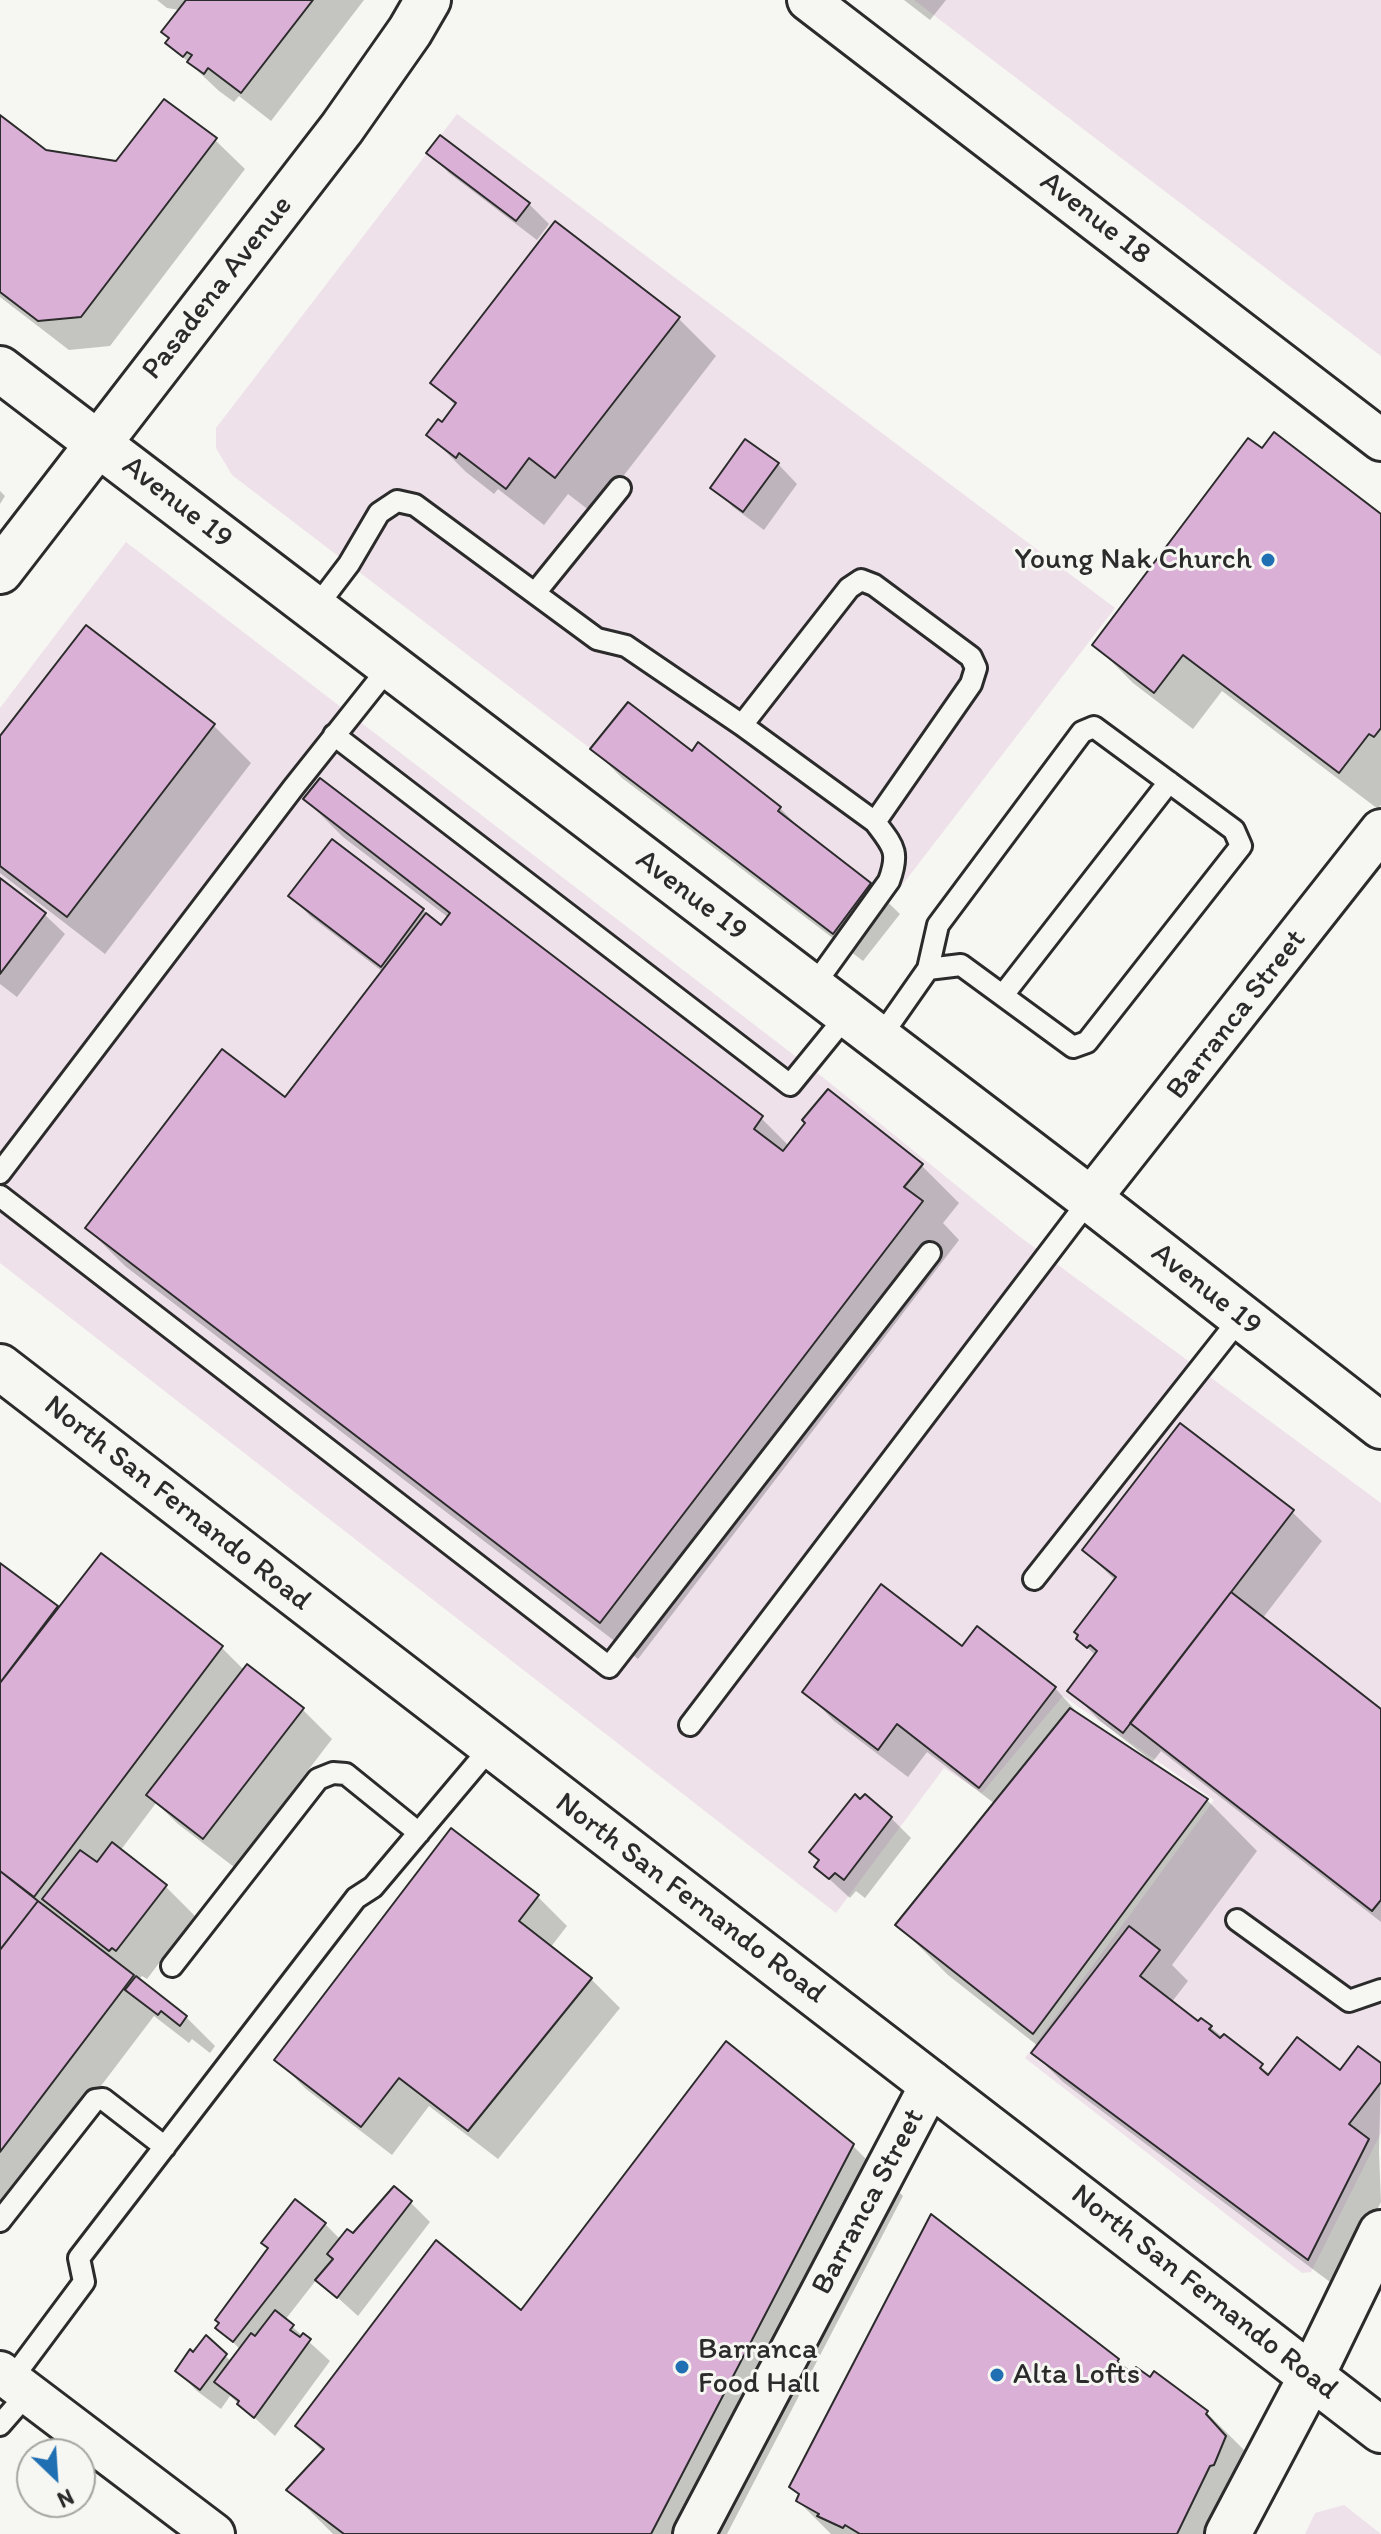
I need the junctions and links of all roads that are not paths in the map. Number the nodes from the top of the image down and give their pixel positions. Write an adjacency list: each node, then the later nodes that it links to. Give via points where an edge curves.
1 (428, 0): 5 (main road, Pasadena Avenue, via 342,128)
2 (808, 0): 4 (street, Avenue 18)
3 (0, 369): 5 (main road, Avenue 19)
4 (1381, 440)
5 (99, 443): 7 (main road, Pasadena Avenue); 9 (main road, Avenue 19)
6 (620, 488): 8 (lane)
7 (0, 571)
8 (535, 593): 9 (lane, via 415,505 397,501 379,513); 11 (lane, via 597,639 626,646)
9 (314, 610): 10 (main road, Avenue 19)
10 (390, 666): 12 (lane); 17 (main road, Avenue 19)
11 (742, 725): 14 (lane); 14 (lane, via 849,588 861,580 874,585 971,657 976,668 971,684)
12 (334, 735): 19 (lane, via 790,1085); 20 (lane)
13 (1169, 782): 16 (lane, via 1094,727 1082,732 938,925); 18 (lane); 18 (lane, via 1234,830 1241,846 1087,1042 1073,1047)
14 (875, 822): 17 (lane, via 897,862)
15 (1381, 830): 22 (street, Barranca Street)
16 (928, 969): 18 (lane, via 961,965); 19 (lane)
17 (812, 988): 19 (main road, Avenue 19)
18 (1003, 995)
19 (863, 1027): 22 (main road, Avenue 19)
20 (0, 1173)
21 (0, 1196): 23 (lane, via 609,1667)
22 (1090, 1199): 24 (main road, Avenue 19); 28 (lane)
23 (930, 1253)
24 (1241, 1317): 26 (main road, Avenue 19); 27 (lane)
25 (0, 1367): 29 (main road, North San Fernando Road)
26 (1381, 1426)
27 (1034, 1579)
28 (690, 1725)
29 (491, 1747): 30 (lane); 34 (main road, North San Fernando Road)
30 (419, 1833): 32 (lane, via 346,1774 318,1779); 35 (lane, via 373,1887 356,1898)
31 (1237, 1920): 33 (lane, via 1349,2001)
32 (172, 1966)
33 (1381, 1990)
34 (932, 2082): 38 (main road, North San Fernando Road); 43 (street, Barranca Street)
35 (165, 2147): 36 (lane, via 103,2099 95,2100); 39 (lane, via 79,2258 84,2282)
36 (0, 2221)
37 (1381, 2233): 38 (main road)
38 (1311, 2377): 41 (main road, North San Fernando Road); 44 (main road)
39 (13, 2381): 40 (lane); 42 (street)
40 (0, 2425)
41 (1381, 2430)
42 (214, 2534)
43 (694, 2534)
44 (1228, 2534)

